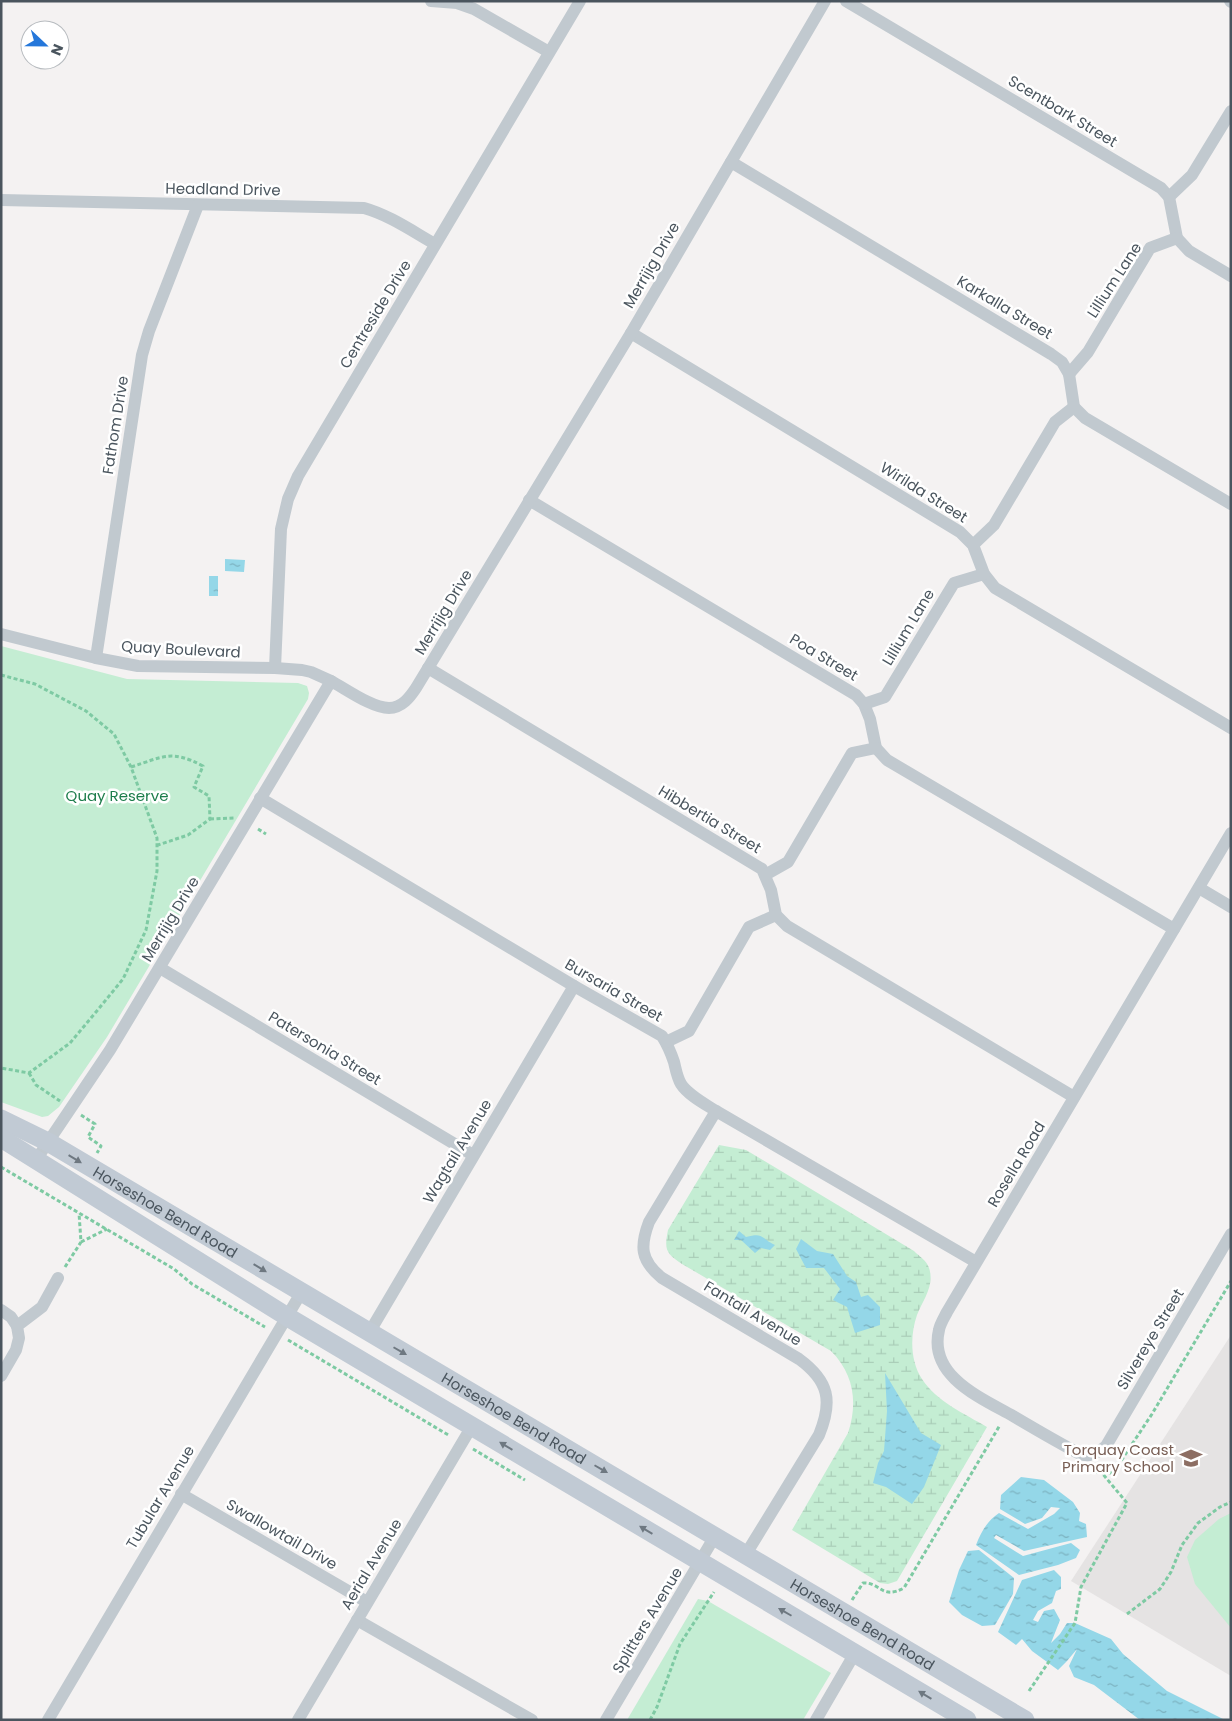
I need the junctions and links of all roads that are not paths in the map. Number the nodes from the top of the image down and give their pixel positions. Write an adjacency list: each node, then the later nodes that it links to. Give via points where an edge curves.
1 (431, 1): 5 (street, via 457,3 474,9)
2 (580, 1): 5 (street, Centreside Drive)
3 (825, 1): 7 (street, Merrijig Drive)
4 (846, 1): 8 (street, Scentbark Street, via 1161,188)
5 (549, 52): 12 (street, Centreside Drive)
6 (1231, 111): 8 (street, via 1192,175)
7 (731, 162): 14 (street, Merrijig Drive); 15 (street, Karkalla Street, via 1051,354 1062,362)
8 (1169, 197): 11 (street)
9 (1, 200): 10 (street, Headland Drive)
10 (198, 205): 12 (street, Headland Drive, via 364,208 388,217); 22 (street, Fathom Drive, via 142,354)
11 (1177, 238): 13 (street, via 1189,251); 15 (street, Lillium Lane, via 1150,248 1088,352)
12 (435, 244): 23 (street, Centreside Drive, via 298,476 288,499 281,529)
13 (1231, 276)
14 (630, 332): 17 (street, Merrijig Drive); 19 (street, Wirilda Street, via 960,532)
15 (1069, 374): 16 (street)
16 (1074, 407): 18 (street, via 1084,418); 19 (street, via 1055,422 994,525)
17 (529, 500): 24 (street, Merrijig Drive); 26 (street, Poa Street, via 856,695)
18 (1231, 504)
19 (973, 545): 20 (street, Wirilda Street)
20 (984, 574): 26 (street, Lillium Lane, via 954,582 886,696); 27 (street, Wirilda Street, via 995,588)
21 (1, 634): 22 (street, Quay Boulevard)
22 (96, 658): 23 (street, Quay Boulevard, via 138,666)
23 (275, 668): 25 (street, Quay Boulevard, via 311,672)
24 (428, 668): 25 (street, Merrijig Drive, via 408,699 389,708 372,703); 31 (street, Hibbertia Street, via 762,869)
25 (331, 681): 29 (street, Merrijig Drive)
26 (864, 704): 28 (street)
27 (1231, 728)
28 (876, 748): 31 (street, via 852,753 788,862); 35 (street, via 887,760)
29 (260, 798): 36 (street, Merrijig Drive); 37 (street, Bursaria Street)
30 (1231, 834): 32 (street, Rosella Road)
31 (765, 875): 34 (street, Hibbertia Street)
32 (1199, 888): 33 (street); 35 (street, Rosella Road)
33 (1231, 907)
34 (776, 915): 38 (street, via 749,927 689,1031); 39 (street, via 787,926)
35 (1174, 929): 39 (street, Rosella Road)
36 (160, 968): 43 (street, Merrijig Drive); 44 (street, Patersonia Street)
37 (574, 986): 38 (street, Bursaria Street, via 662,1036); 44 (street, Wagtail Avenue)
38 (666, 1042): 40 (street, Bursaria Street, via 682,1086)
39 (1074, 1097): 47 (street, Rosella Road)
40 (716, 1111): 47 (street, Bursaria Street); 59 (street, Fantail Avenue, via 649,1222 643,1238 644,1254 650,1268 662,1278 812,1368 822,1382 827,1399 826,1418 819,1435)
41 (1, 1119): 43 (street, Horseshoe Bend Road)
42 (1, 1138): 45 (street, Horseshoe Bend Road)
43 (48, 1142): 45 (street, Merrijig Drive); 49 (street, Horseshoe Bend Road, one-way to 49)
44 (473, 1155): 53 (street, Wagtail Avenue)
45 (36, 1160): 51 (street, Horseshoe Bend Road)
46 (1231, 1234): 56 (street, Silvereye Street, via 1106,1446)
47 (976, 1262): 56 (street, Rosella Road, via 939,1329 938,1343 947,1370 957,1382 988,1402 1080,1454)
48 (58, 1278): 52 (street, via 42,1307)
49 (301, 1292): 51 (street, Tubular Avenue); 53 (street, Horseshoe Bend Road)
50 (1, 1310): 52 (street)
51 (286, 1316): 55 (street, Horseshoe Bend Road); 57 (street, Tubular Avenue)
52 (16, 1326): 54 (street, via 19,1338 16,1350)
53 (369, 1333): 58 (street, Horseshoe Bend Road, one-way to 58)
54 (1, 1376)
55 (472, 1426): 60 (street, Horseshoe Bend Road, one-way to 55); 61 (street, Aerial Avenue)
56 (1091, 1455)
57 (180, 1494): 61 (street, Swallowtail Drive); 64 (street, Tubular Avenue)
58 (715, 1536): 59 (street, Horseshoe Bend Road); 60 (street, Splitters Avenue)
59 (746, 1554): 70 (street, Horseshoe Bend Road)
60 (700, 1562): 63 (street, Horseshoe Bend Road, one-way to 60); 67 (street, Splitters Avenue)
61 (367, 1602): 62 (street, Aerial Avenue)
62 (357, 1620): 65 (street, Aerial Avenue); 66 (street)
63 (855, 1653): 68 (street); 69 (street, Horseshoe Bend Road, one-way to 63)
64 (48, 1720)
65 (298, 1720)
66 (532, 1720)
67 (606, 1720)
68 (816, 1720)
69 (967, 1720)
70 (1025, 1720)

